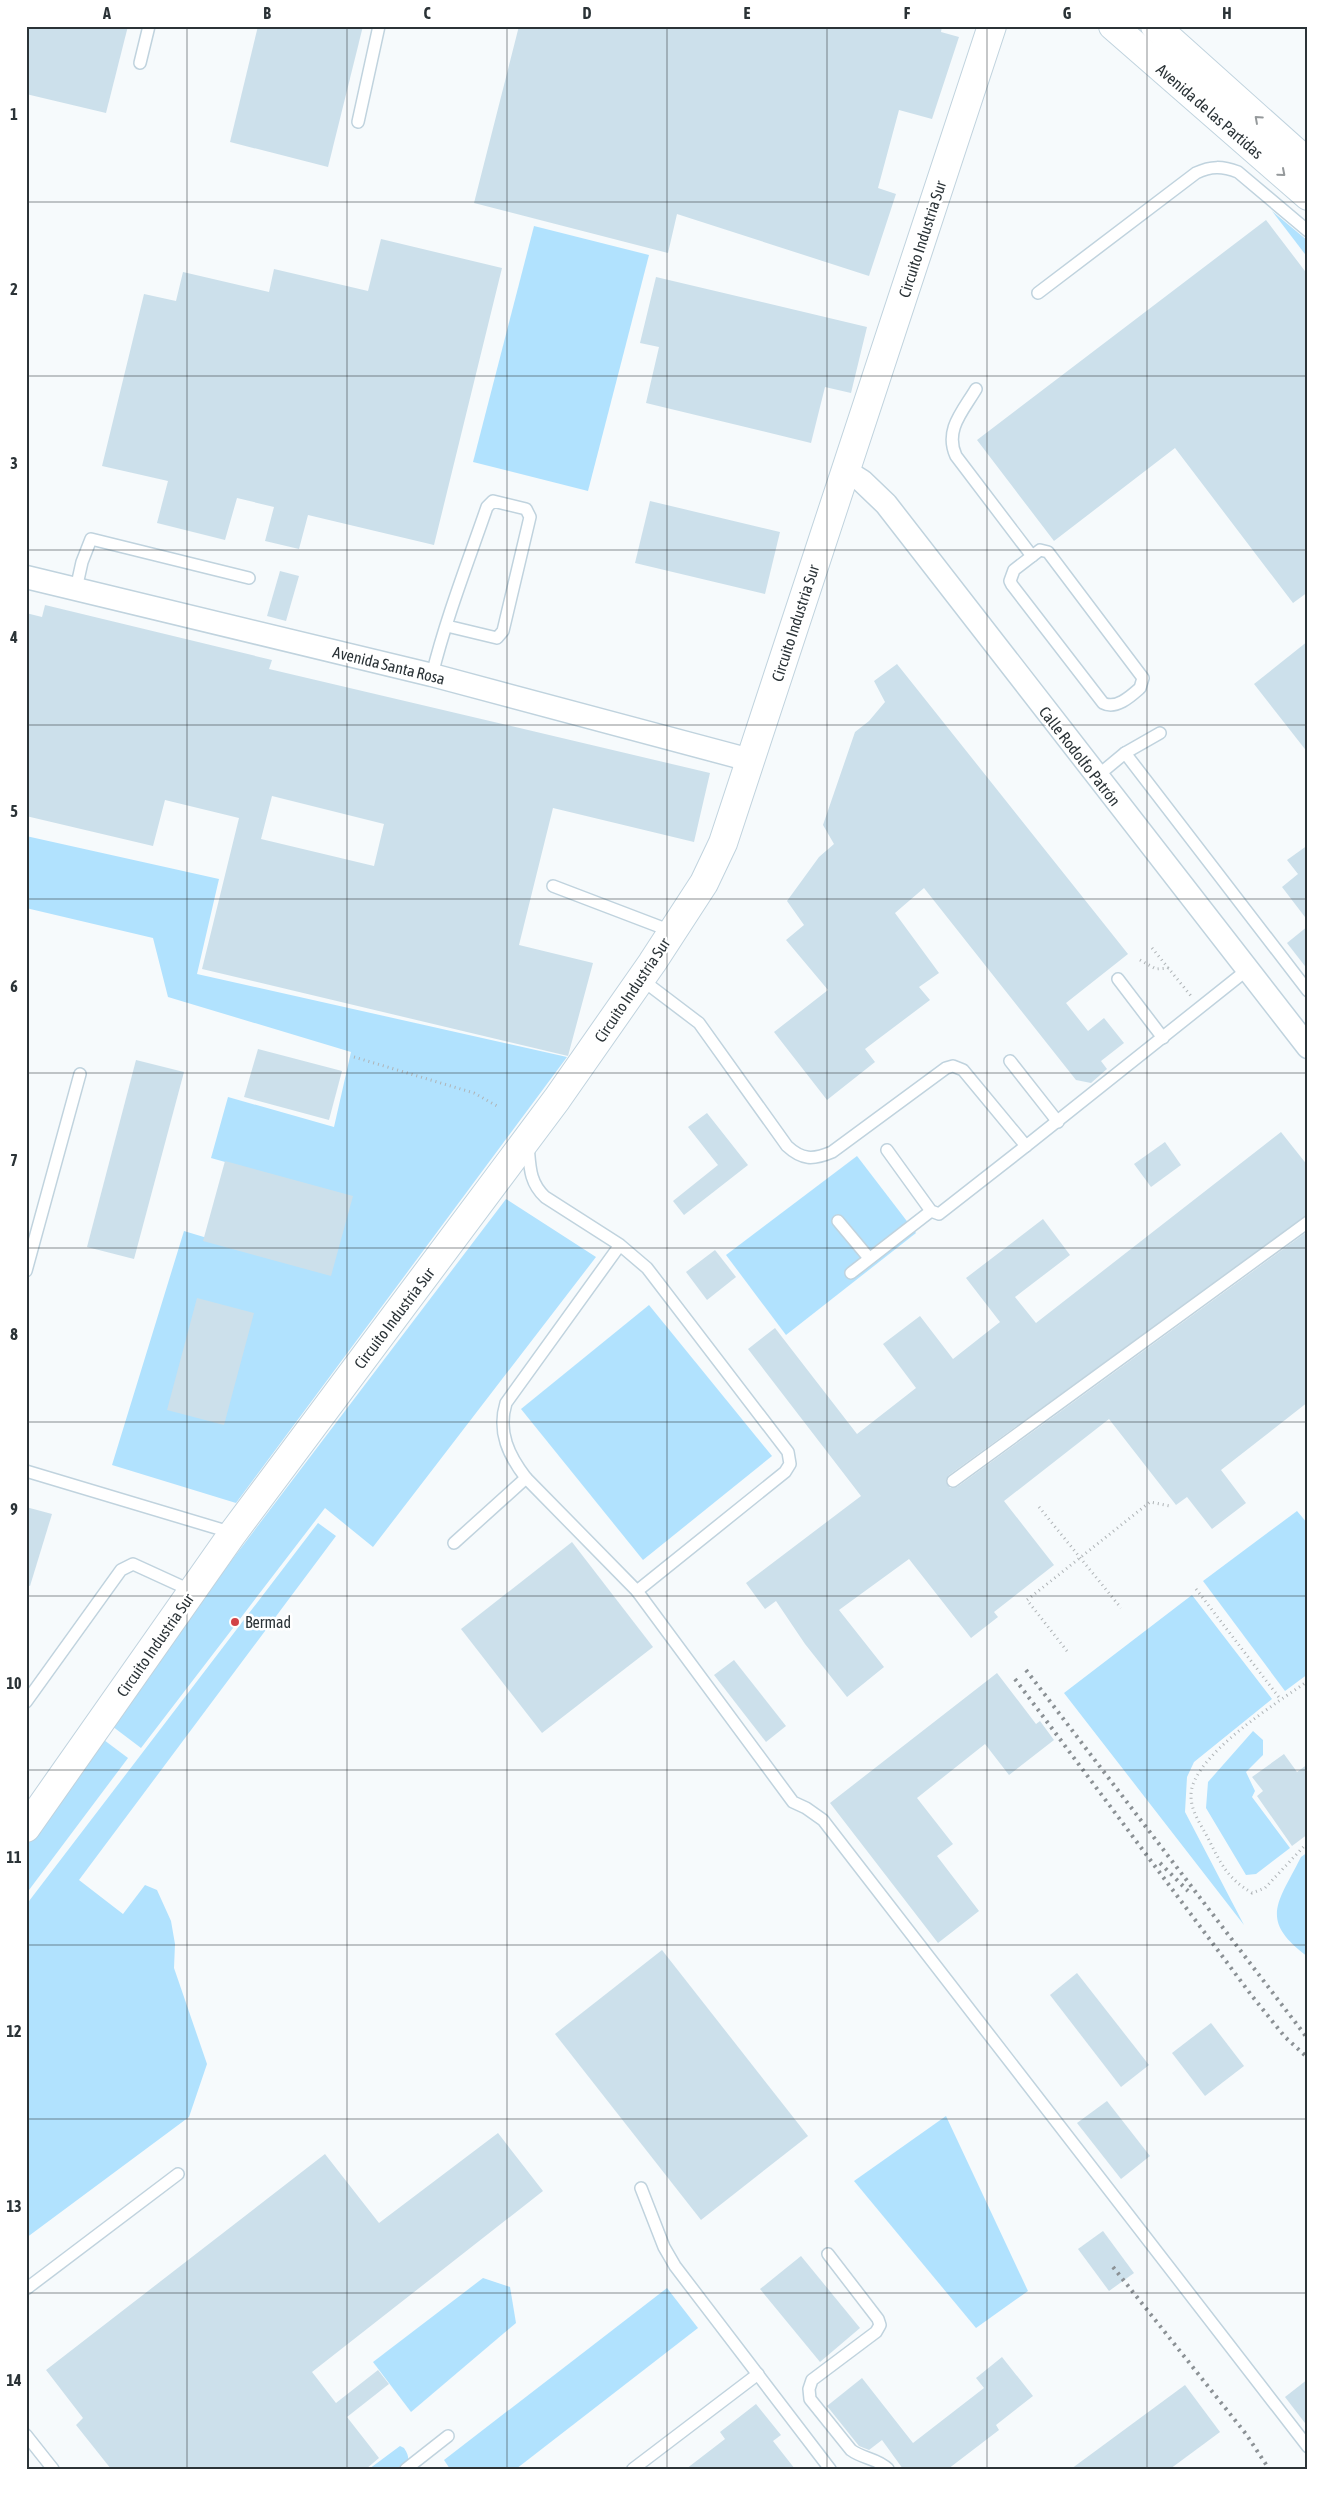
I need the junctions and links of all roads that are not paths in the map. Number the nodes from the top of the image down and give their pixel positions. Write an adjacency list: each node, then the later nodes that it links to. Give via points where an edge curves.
1 (149, 26): 6 (lane)
2 (379, 26): 7 (lane)
3 (992, 26): 13 (main road, Circuito Industria Sur)
4 (1113, 26): 9 (main road, Avenida de las Partidas, one-way to 9)
5 (1155, 26): 8 (main road, Avenida de las Partidas, one-way to 5)
6 (140, 63)
7 (358, 122)
8 (1308, 163)
9 (1308, 196)
10 (1308, 231): 11 (lane, via 1238,172 1210,167 1196,173)
11 (1038, 293)
12 (976, 389): 14 (lane, via 952,430 951,445)
13 (846, 471): 22 (main road, Circuito Industria Sur); 23 (street, Calle Rodolfo Patrón, via 886,504)
14 (1032, 556): 14 (lane, via 1014,570 1010,581 1012,586 1103,702 1112,705 1132,695 1143,682 1140,672 1048,552 1040,550)
15 (26, 577): 17 (street, Avenida Santa Rosa)
16 (249, 578): 17 (lane, via 91,539)
17 (76, 589): 19 (street, Avenida Santa Rosa)
18 (447, 626): 18 (lane, via 487,507 494,501 526,509 530,517 503,631 497,638); 19 (lane)
19 (432, 675): 22 (street, Avenida Santa Rosa)
20 (1160, 732): 21 (lane)
21 (1125, 753): 23 (lane); 29 (lane)
22 (750, 760): 25 (main road, Circuito Industria Sur, via 723,843 704,883)
23 (1096, 777): 26 (street, Calle Rodolfo Patrón)
24 (553, 886): 25 (lane)
25 (671, 931): 27 (main road, Circuito Industria Sur)
26 (1247, 970): 30 (lane); 31 (street, Calle Rodolfo Patrón)
27 (641, 978): 35 (main road, Circuito Industria Sur); 36 (lane, via 699,1023 796,1154 818,1158 832,1152 953,1066 963,1070)
28 (1118, 979): 30 (lane)
29 (1308, 991)
30 (1163, 1038): 34 (lane)
31 (1308, 1047)
32 (1010, 1061): 34 (lane)
33 (80, 1074): 43 (lane)
34 (1058, 1122): 36 (lane)
35 (528, 1138): 41 (lane, via 530,1176 535,1188); 48 (main road, Circuito Industria Sur)
36 (1026, 1146): 38 (lane, via 942,1213)
37 (887, 1150): 38 (lane)
38 (931, 1211): 42 (lane)
39 (838, 1221): 42 (lane)
40 (1308, 1222): 47 (lane)
41 (620, 1245): 46 (lane, via 506,1403 502,1423 506,1444 510,1458); 51 (lane, via 647,1268 788,1452 790,1464 785,1472)
42 (869, 1258): 44 (lane)
43 (26, 1272)
44 (851, 1272)
45 (26, 1471): 48 (lane)
46 (526, 1478): 49 (lane); 51 (lane)
47 (953, 1481)
48 (233, 1533): 50 (main road, Circuito Industria Sur)
49 (454, 1544)
50 (192, 1591): 52 (lane, via 133,1564 128,1565 121,1570); 53 (main road, Circuito Industria Sur)
51 (637, 1591): 61 (lane, via 793,1802 823,1820)
52 (26, 1702)
53 (26, 1828)
54 (178, 2174): 57 (lane)
55 (641, 2188): 58 (lane, via 675,2266)
56 (828, 2254): 66 (lane, via 880,2325 876,2332 812,2380 808,2389 810,2399 851,2450 880,2461)
57 (26, 2288)
58 (758, 2374): 64 (lane); 65 (lane)
59 (26, 2435): 62 (lane)
60 (448, 2436): 63 (lane)
61 (1308, 2448)
62 (53, 2469)
63 (406, 2469)
64 (633, 2469)
65 (830, 2469)
66 (888, 2469)

